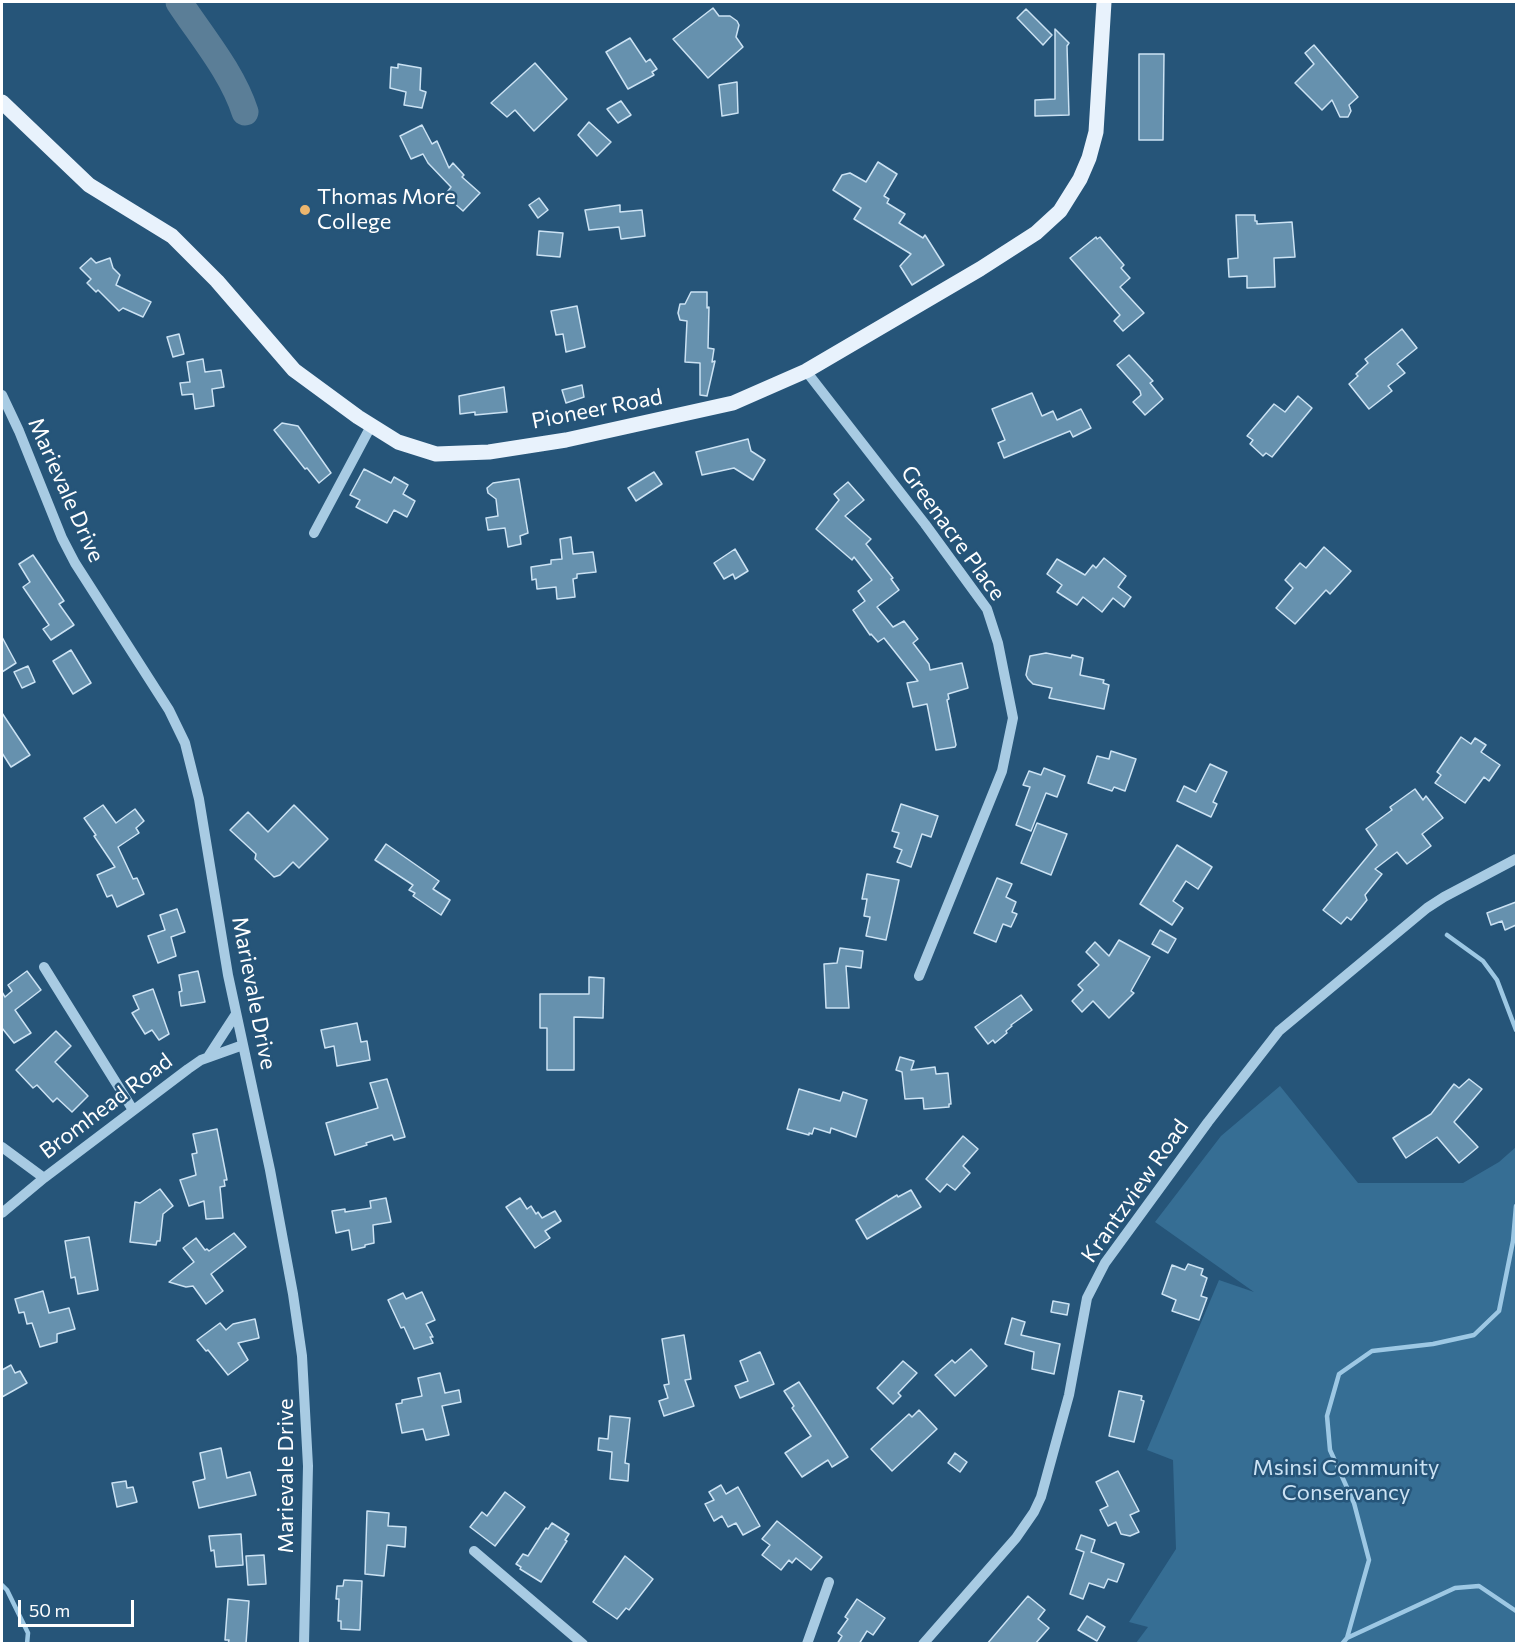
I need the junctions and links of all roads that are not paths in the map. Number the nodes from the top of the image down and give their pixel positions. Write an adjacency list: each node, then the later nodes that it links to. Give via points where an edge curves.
1 (1104, 2): 3 (main road, Pioneer Road, via 1096,132 1080,179 1060,210 1036,233 980,269)
2 (2, 102): 5 (main road, Pioneer Road, via 89,185 172,236 218,280 294,370)
3 (806, 371): 5 (main road, Pioneer Road, via 733,403 566,440 489,452 436,454 398,442); 9 (street, Greenacre Place, via 987,609 1013,718 1002,771)
4 (2, 395): 10 (street, Marievale Drive, via 75,564 169,710 185,743 199,799)
5 (372, 426): 6 (street)
6 (314, 533)
7 (1516, 859): 22 (street, Krantzview Road, via 1427,908 1280,1031 1208,1122 1110,1255 1087,1298 1069,1395 1034,1512)
8 (44, 967): 13 (street)
9 (919, 976)
10 (237, 1014): 11 (street, Marievale Drive); 12 (street)
11 (243, 1045): 12 (street, Bromhead Road); 19 (street, Marievale Drive, via 302,1356 308,1466)
12 (207, 1057): 13 (street, Bromhead Road)
13 (133, 1110): 15 (street, Bromhead Road)
14 (2, 1147): 15 (street)
15 (44, 1178): 16 (street, Bromhead Road)
16 (2, 1213)
17 (474, 1551): 20 (street)
18 (829, 1582): 21 (street)
19 (304, 1644)
20 (583, 1644)
21 (807, 1644)
22 (923, 1644)

